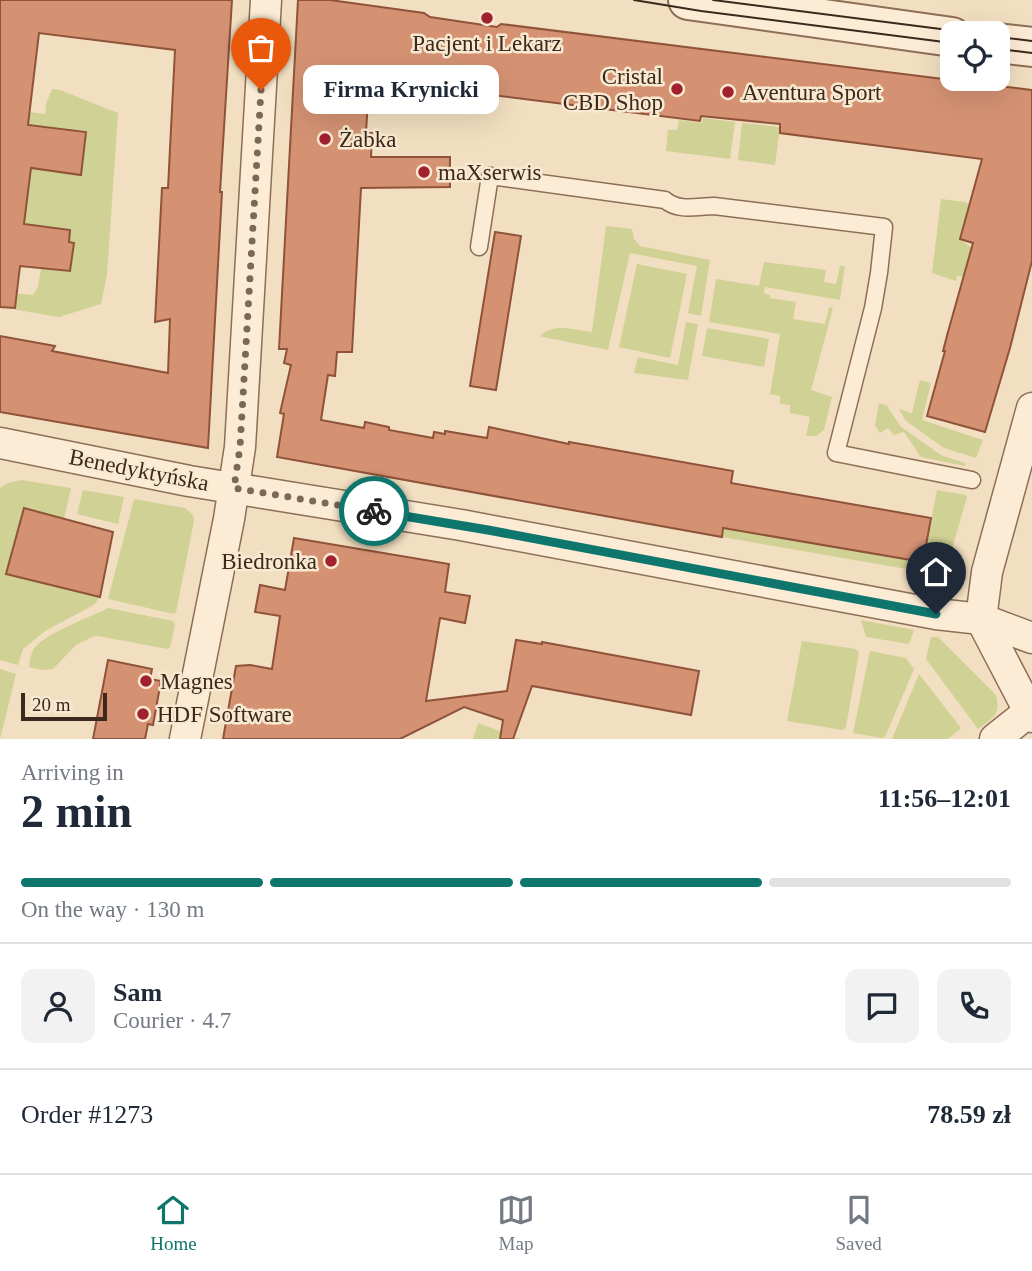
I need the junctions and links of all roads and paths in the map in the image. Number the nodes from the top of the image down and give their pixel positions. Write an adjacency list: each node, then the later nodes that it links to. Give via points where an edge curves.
1 (266, 0): 10 (street)
2 (710, 1): 3 (street)
3 (940, 35)
4 (1010, 44): 5 (street)
5 (1032, 47)
6 (479, 247): 9 (lane, via 491,176 665,200 698,209 709,205 884,227 873,308 835,453)
7 (1032, 408): 11 (street, via 987,572)
8 (0, 443): 10 (street, Benedyktyńska)
9 (972, 480)
10 (234, 488): 11 (street, Benedyktyńska); 14 (street)
11 (981, 619): 12 (street, Benedyktyńska); 13 (street)
12 (1032, 638)
13 (1031, 714): 15 (street)
14 (185, 739)
15 (995, 739)

